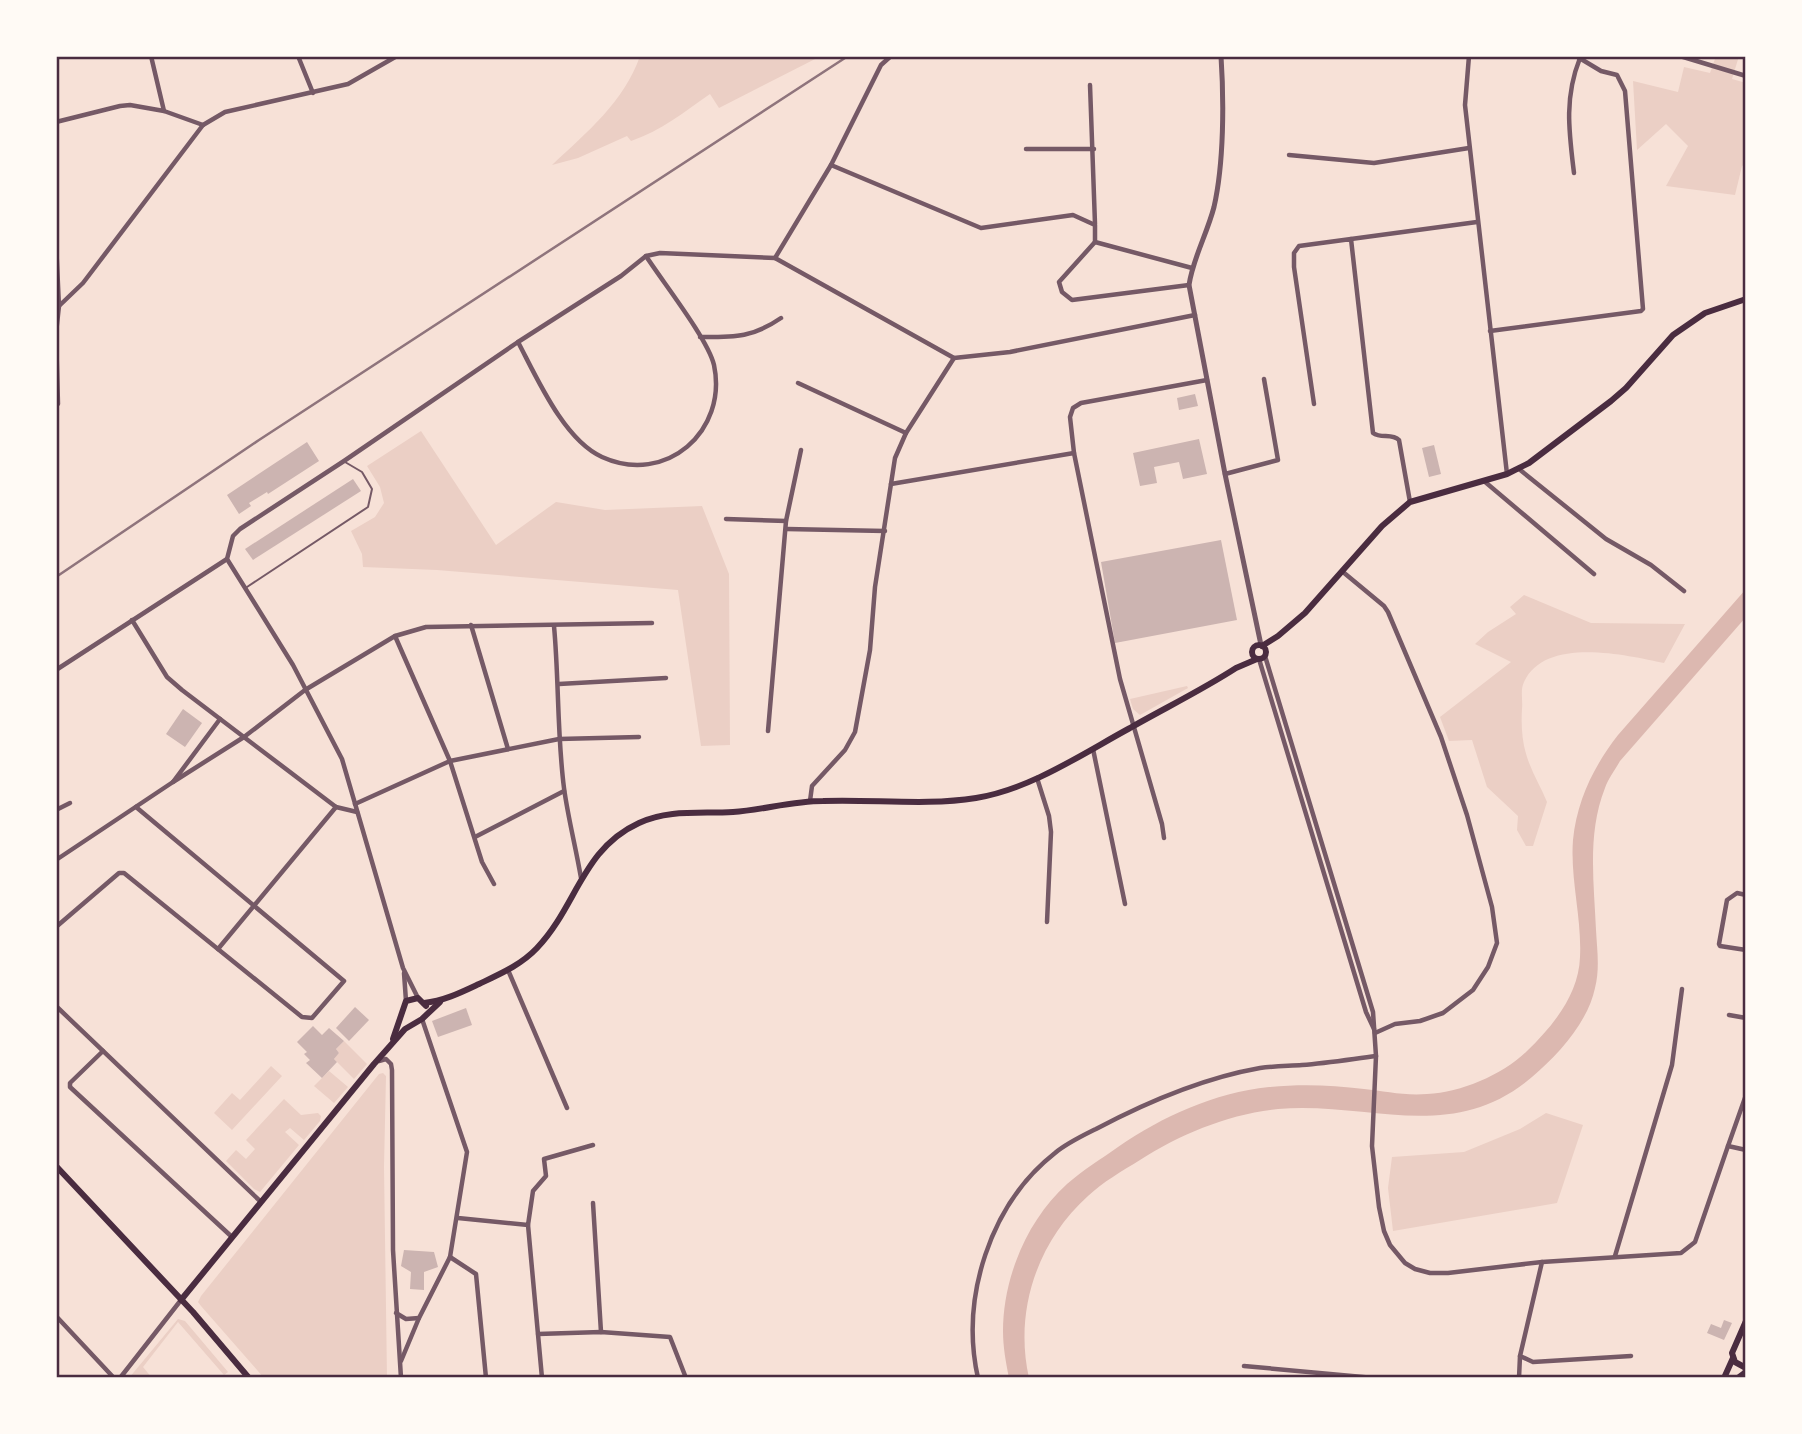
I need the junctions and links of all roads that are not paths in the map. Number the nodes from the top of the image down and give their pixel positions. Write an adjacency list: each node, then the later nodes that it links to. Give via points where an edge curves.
1 (150, 56): 13 (street)
2 (298, 56): 12 (street)
3 (397, 56): 9 (street)
4 (891, 56): 20 (street, via 881,65)
5 (1221, 56): 30 (street, via 1222,141 1214,205)
6 (1469, 56): 16 (street, via 1465,105)
7 (1680, 56): 10 (street)
8 (1578, 57): 21 (street, via 1569,95); 36 (street, via 1617,75 1625,91 1643,309)
9 (388, 59): 12 (street, via 353,82)
10 (1746, 76)
11 (1090, 85): 18 (street)
12 (313, 93): 15 (street, via 225,112)
13 (164, 111): 14 (street, via 120,106); 15 (street)
14 (56, 122)
15 (203, 125): 33 (street, via 83,283)
16 (1469, 148): 19 (street, via 1374,163); 22 (street)
17 (1026, 149): 18 (street)
18 (1094, 149): 23 (street)
19 (1289, 155)
20 (831, 165): 23 (street, via 981,229 1073,215); 29 (street)
21 (1574, 173)
22 (1477, 222): 24 (street); 36 (street)
23 (1095, 225): 26 (street)
24 (1351, 239): 44 (street, via 1300,246 1294,253); 54 (street, via 1373,433 1399,440)
25 (56, 242): 27 (street)
26 (1095, 242): 30 (street); 31 (street, via 1059,282 1072,300)
27 (56, 250): 33 (street)
28 (646, 256): 29 (street); 37 (street); 38 (street)
29 (775, 258): 39 (street)
30 (1192, 268): 31 (street)
31 (1189, 285): 34 (street)
32 (1746, 299): 49 (main road, via 1705,313 1673,335 1626,388)
33 (60, 306): 43 (street)
34 (1195, 315): 39 (street, via 1010,352); 41 (street)
35 (781, 318): 37 (street, via 745,336)
36 (1490, 331): 51 (street)
37 (700, 337): 38 (street, via 713,362 717,391 711,417 683,451 663,461 634,465 602,457 581,442 551,405)
38 (518, 342): 48 (street)
39 (954, 358): 45 (street)
40 (1264, 379): 50 (street, via 1278,460)
41 (1207, 380): 47 (street, via 1081,403 1070,411); 50 (street)
42 (798, 383): 45 (street)
43 (58, 404)
44 (1314, 404)
45 (906, 433): 53 (street)
46 (801, 450): 56 (street)
47 (1074, 453): 53 (street); 76 (street)
48 (344, 461): 59 (street, via 240,529 229,544); 62 (lane, via 367,479 372,489 368,507)
49 (1519, 469): 51 (main road); 63 (street, via 1606,539)
50 (1225, 474): 69 (street)
51 (1507, 474): 52 (main road)
52 (1483, 481): 54 (main road); 61 (street)
53 (891, 484): 58 (street)
54 (1410, 502): 60 (main road, via 1382,526)
55 (726, 519): 56 (street)
56 (786, 521): 57 (street)
57 (787, 529): 58 (street); 77 (street)
58 (885, 531): 87 (street, via 855,732 812,786)
59 (227, 559): 62 (street); 64 (street)
60 (1343, 572): 69 (main road); 118 (street, via 1388,612 1441,737 1467,815 1497,943 1473,990 1443,1013)
61 (1594, 574)
62 (245, 588): 74 (street)
63 (1684, 591)
64 (132, 620): 71 (street); 75 (street, via 167,677)
65 (652, 623): 67 (street)
66 (471, 625): 67 (street); 68 (street, via 426,627); 81 (street)
67 (554, 626): 73 (street)
68 (395, 636): 74 (street); 83 (street)
69 (1261, 652): 70 (main road); 70 (main road, via 1252,653); 118 (street, via 1366,1012)
70 (1236, 668): 76 (main road)
71 (56, 670)
72 (666, 678): 73 (street)
73 (559, 684): 80 (street)
74 (305, 690): 78 (street); 89 (street, via 342,760)
75 (220, 719): 78 (street); 85 (street)
76 (1132, 726): 82 (main road); 95 (street)
77 (768, 731)
78 (244, 737): 85 (street); 91 (street)
79 (639, 737): 80 (street)
80 (559, 739): 81 (street); 86 (street)
81 (508, 748): 83 (street)
82 (1093, 749): 84 (main road); 100 (street)
83 (450, 761): 89 (street); 94 (street)
84 (1037, 777): 87 (main road, via 976,798); 102 (street, via 1051,832)
85 (173, 782): 90 (street)
86 (564, 791): 94 (street); 97 (street)
87 (810, 801): 97 (main road, via 736,812 660,815 615,837)
88 (70, 803): 92 (street)
89 (355, 804): 93 (street)
90 (136, 807): 96 (street); 101 (street)
91 (336, 807): 93 (street); 101 (street)
92 (56, 810)
93 (358, 812): 106 (street)
94 (475, 837): 98 (street)
95 (1164, 838)
96 (56, 860)
97 (581, 878): 107 (main road, via 552,930)
98 (494, 884)
99 (1746, 895): 105 (street, via 1737,893 1727,900 1719,944)
100 (1125, 904)
101 (255, 906): 104 (street); 104 (street, via 344,981 312,1018 302,1017)
102 (1047, 922)
103 (56, 928): 104 (street, via 124,873)
104 (218, 949)
105 (1746, 950)
106 (403, 968): 109 (street); 111 (street)
107 (508, 970): 110 (main road); 124 (street)
108 (1682, 989): 134 (street, via 1672,1065)
109 (418, 998): 111 (main road); 112 (main road)
110 (446, 998): 112 (main road); 117 (main road)
111 (406, 1001): 114 (main road)
112 (425, 1003): 117 (main road)
113 (56, 1006): 120 (street)
114 (402, 1012): 117 (main road, via 407,1019); 119 (main road)
115 (1730, 1015): 116 (street)
116 (1746, 1018)
117 (420, 1019): 119 (main road); 131 (street, via 467,1152)
118 (1376, 1033): 121 (street)
119 (389, 1047): 122 (main road)
120 (103, 1051): 129 (street); 133 (street, via 70,1087)
121 (1376, 1056): 136 (street, via 1372,1146 1390,1245 1405,1263 1430,1273); 159 (street, via 1261,1068 1220,1078 1125,1113 1055,1153 1030,1177 990,1238 975,1295 973,1350)
122 (374, 1064): 129 (main road); 138 (street, via 386,1059 392,1070)
123 (1746, 1095): 126 (street)
124 (567, 1108)
125 (593, 1145): 132 (street, via 544,1159 547,1176 533,1191)
126 (1728, 1146): 127 (street); 134 (street, via 1689,1249)
127 (1746, 1150)
128 (56, 1166): 137 (main road)
129 (261, 1202): 133 (main road)
130 (593, 1203): 142 (street)
131 (458, 1218): 132 (street); 135 (street)
132 (528, 1225): 143 (street)
133 (233, 1238): 137 (main road)
134 (1615, 1256): 136 (street)
135 (450, 1257): 140 (street); 156 (street, via 476,1274)
136 (1542, 1262): 146 (street)
137 (181, 1300): 153 (street); 154 (main road)
138 (396, 1312): 140 (street, via 406,1319); 149 (street)
139 (56, 1316): 152 (street)
140 (419, 1318): 149 (street)
141 (1746, 1321): 145 (main road)
142 (601, 1332): 143 (street); 158 (street, via 670,1337)
143 (538, 1334): 157 (street)
144 (1746, 1337): 145 (main road)
145 (1735, 1344): 148 (main road)
146 (1520, 1356): 147 (street, via 1533,1362); 161 (street)
147 (1631, 1356)
148 (1733, 1358): 151 (main road); 162 (main road)
149 (401, 1361): 155 (street)
150 (1244, 1366): 160 (street)
151 (1746, 1370): 163 (main road)
152 (114, 1378)
153 (120, 1378)
154 (249, 1378)
155 (401, 1378)
156 (486, 1378)
157 (542, 1378)
158 (686, 1378)
159 (978, 1378)
160 (1374, 1378)
161 (1519, 1378)
162 (1724, 1378)
163 (1738, 1378)

